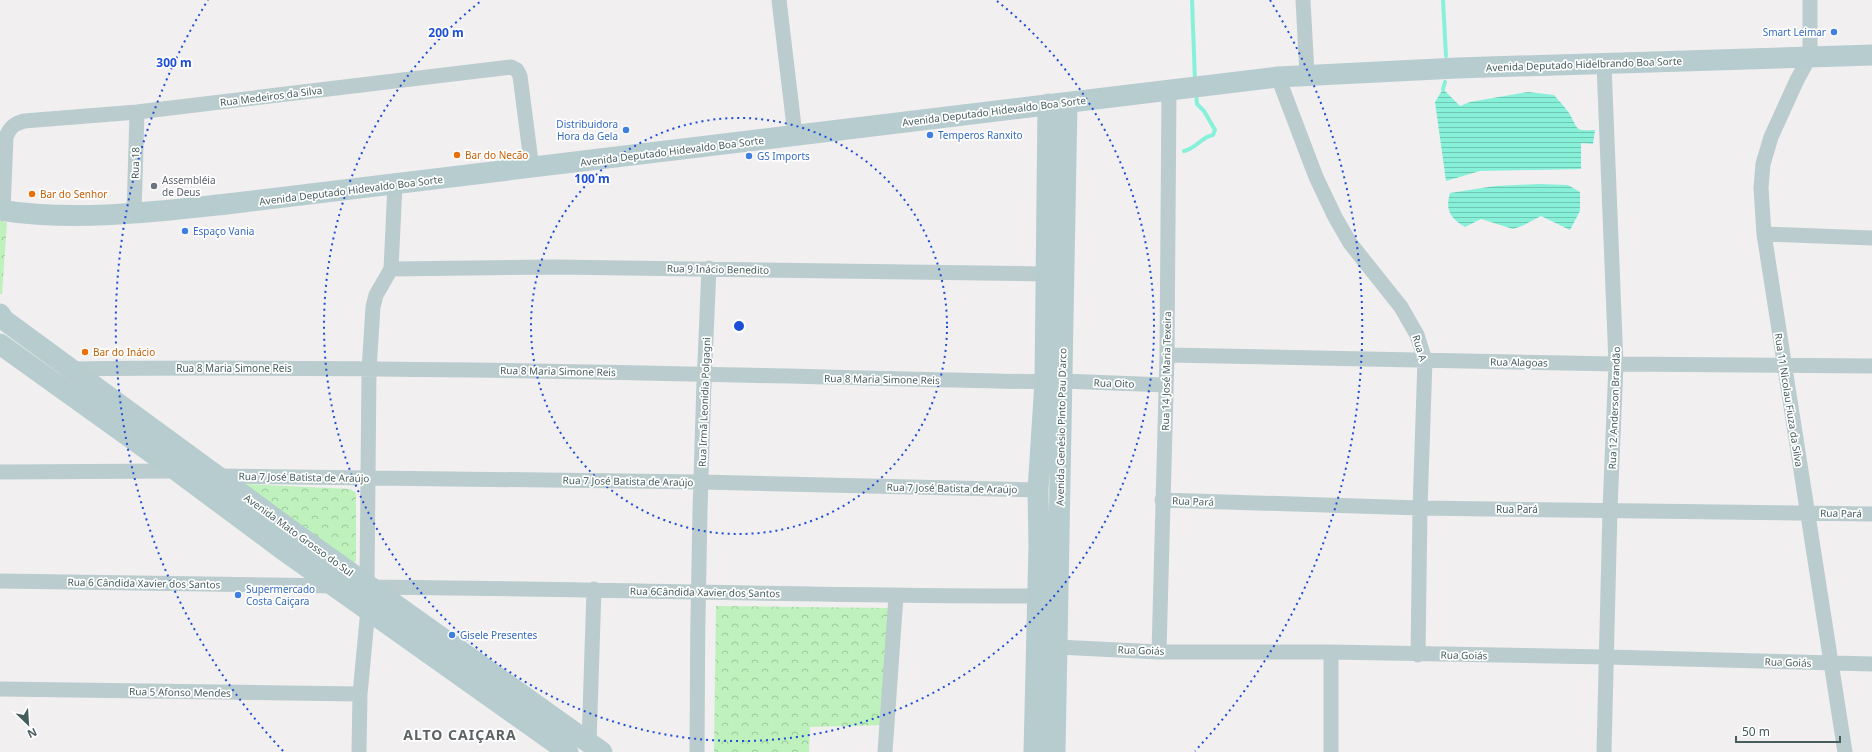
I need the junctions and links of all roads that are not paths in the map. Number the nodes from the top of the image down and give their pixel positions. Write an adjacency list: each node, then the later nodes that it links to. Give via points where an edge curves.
1 (779, 0): 11 (street)
2 (1303, 0): 7 (street, Rua A)
3 (1810, 0): 5 (street)
4 (1872, 55): 5 (main road, Avenida Deputado Hidelbrando Boa Sorte)
5 (1810, 56): 6 (main road, Avenida Deputado Hidelbrando Boa Sorte); 16 (street, Rua 11 Nicolau Fiuza da Silva, via 1796,80 1771,137 1763,164 1761,188)
6 (1604, 64): 7 (main road, Avenida Deputado Hidelbrando Boa Sorte); 25 (street, Rua 12 Anderson Brandão)
7 (1294, 76): 8 (main road, Avenida Deputado Hidevaldo Boa Sorte); 24 (street, Rua A, via 1316,177 1350,243 1401,307 1417,335)
8 (1168, 90): 9 (main road, Avenida Deputado Hidevaldo Boa Sorte); 23 (street, Rua 14 José Maria Texeira)
9 (1057, 104): 11 (main road, Avenida Deputado Hidevaldo Boa Sorte); 20 (main road, Avenida Genésio Pinto Pau D'arco); 31 (main road, Avenida Genésio Pinto Pau D'arco)
10 (137, 112): 12 (street, Rua Medeiros da Silva, via 512,67 520,76); 14 (street, Rua Medeiros da Silva, via 24,121 14,124 6,137); 15 (street, Rua 18)
11 (795, 135): 12 (main road, Avenida Deputado Hidevaldo Boa Sorte)
12 (532, 169): 13 (main road, Avenida Deputado Hidevaldo Boa Sorte)
13 (396, 185): 15 (main road, Avenida Deputado Hidevaldo Boa Sorte); 19 (street)
14 (2, 211): 15 (main road, Avenida Deputado Hidevaldo Boa Sorte)
15 (134, 214)
16 (1764, 234): 17 (street); 26 (street, Rua 11 Nicolau Fiuza da Silva)
17 (1872, 238)
18 (709, 268): 19 (street, Rua 9 Inácio Benedito); 20 (street, Rua 9 Inácio Benedito); 30 (street, Rua Irmã Leonidia Polgagni)
19 (391, 269): 29 (street, via 376,295 373,307)
20 (1046, 274): 31 (main road, Avenida Genésio Pinto Pau D'arco)
21 (1, 320): 28 (main road, Avenida Mato Grosso do Sul)
22 (0, 344): 33 (main road, Avenida Mato Grosso do Sul)
23 (1167, 355): 24 (street, Rua Alagoas); 32 (street, Rua 14 José Maria Texeira)
24 (1425, 360): 25 (street, Rua Alagoas); 40 (street, Rua A)
25 (1616, 364): 26 (street, Rua Alagoas); 41 (street, Rua 12 Anderson Brandão)
26 (1784, 364): 27 (street, Rua Alagoas); 42 (street, Rua 11 Nicolau Fiuza da Silva)
27 (1872, 366)
28 (72, 369): 29 (street, Rua 8 Maria Simone Reis, via 224,367); 35 (main road, Avenida Mato Grosso do Sul)
29 (369, 370): 30 (street, Rua 8 Maria Simone Reis, via 537,370); 36 (street)
30 (704, 375): 31 (street, Rua 8 Maria Simone Reis); 37 (street, Rua Irmã Leonidia Polgagni)
31 (1054, 382): 32 (street, Rua Oito); 38 (main road, Avenida Genésio Pinto Pau D'arco); 45 (main road, Avenida Genésio Pinto Pau D'arco)
32 (1166, 385): 39 (street, Rua 14 José Maria Texeira)
33 (177, 471): 34 (street); 46 (main road, Avenida Mato Grosso do Sul)
34 (0, 472)
35 (218, 476): 36 (street, Rua 7 José Batista de Araújo); 44 (main road, Avenida Mato Grosso do Sul)
36 (369, 478): 37 (street, Rua 7 José Batista de Araújo); 49 (street)
37 (701, 482): 38 (street, Rua 7 José Batista de Araújo); 51 (street, Rua Irmã Leonidia Polgagni)
38 (1038, 490): 45 (main road, Avenida Genésio Pinto Pau D'arco)
39 (1162, 500): 40 (street, Rua Pará); 56 (street, Rua 14 José Maria Texeira)
40 (1420, 508): 41 (street, Rua Pará); 58 (street, Rua A)
41 (1610, 509): 42 (street, Rua Pará); 59 (street, Rua 12 Anderson Brandão)
42 (1807, 513): 43 (street, Rua Pará); 60 (street, Rua 11 Nicolau Fiuza da Silva)
43 (1872, 514)
44 (299, 536): 46 (main road); 49 (main road, Avenida Mato Grosso do Sul)
45 (1049, 546): 53 (main road, Avenida Genésio Pinto Pau D'arco); 55 (main road, Avenida Genésio Pinto Pau D'arco)
46 (286, 552): 48 (main road, Avenida Mato Grosso do Sul)
47 (0, 581): 48 (street, Rua 6 Cândida Xavier dos Santos)
48 (336, 586): 54 (main road, Avenida Mato Grosso do Sul)
49 (369, 586): 50 (street, Rua 6Cândida Xavier dos Santos); 64 (main road, Avenida Mato Grosso do Sul)
50 (594, 589): 51 (street, Rua 6Cândida Xavier dos Santos); 64 (street)
51 (698, 593): 52 (street, Rua 6Cândida Xavier dos Santos); 67 (street, Rua Irmã Leonidia Polgagni)
52 (896, 596): 53 (street, Rua 6Cândida Xavier dos Santos); 68 (street)
53 (1038, 596): 69 (main road, Avenida Genésio Pinto Pau D'arco)
54 (368, 609): 63 (street); 66 (main road, Avenida Mato Grosso do Sul)
55 (1057, 647): 56 (street, Rua Goiás); 70 (main road, Avenida Genésio Pinto Pau D'arco)
56 (1159, 652): 57 (street, Rua Goiás)
57 (1331, 652): 58 (street, Rua Goiás); 71 (street)
58 (1418, 655): 59 (street, Rua Goiás)
59 (1607, 657): 60 (street, Rua Goiás); 72 (street, Rua 12 Anderson Brandão)
60 (1831, 663): 61 (street, Rua Goiás); 73 (street, Rua 11 Nicolau Fiuza da Silva)
61 (1872, 664)
62 (0, 689): 63 (street, Rua 5 Afonso Mendes)
63 (360, 694): 65 (street)
64 (595, 747)
65 (359, 752)
66 (568, 752)
67 (697, 752)
68 (885, 752)
69 (1034, 752)
70 (1055, 752)
71 (1331, 752)
72 (1604, 752)
73 (1845, 752)

